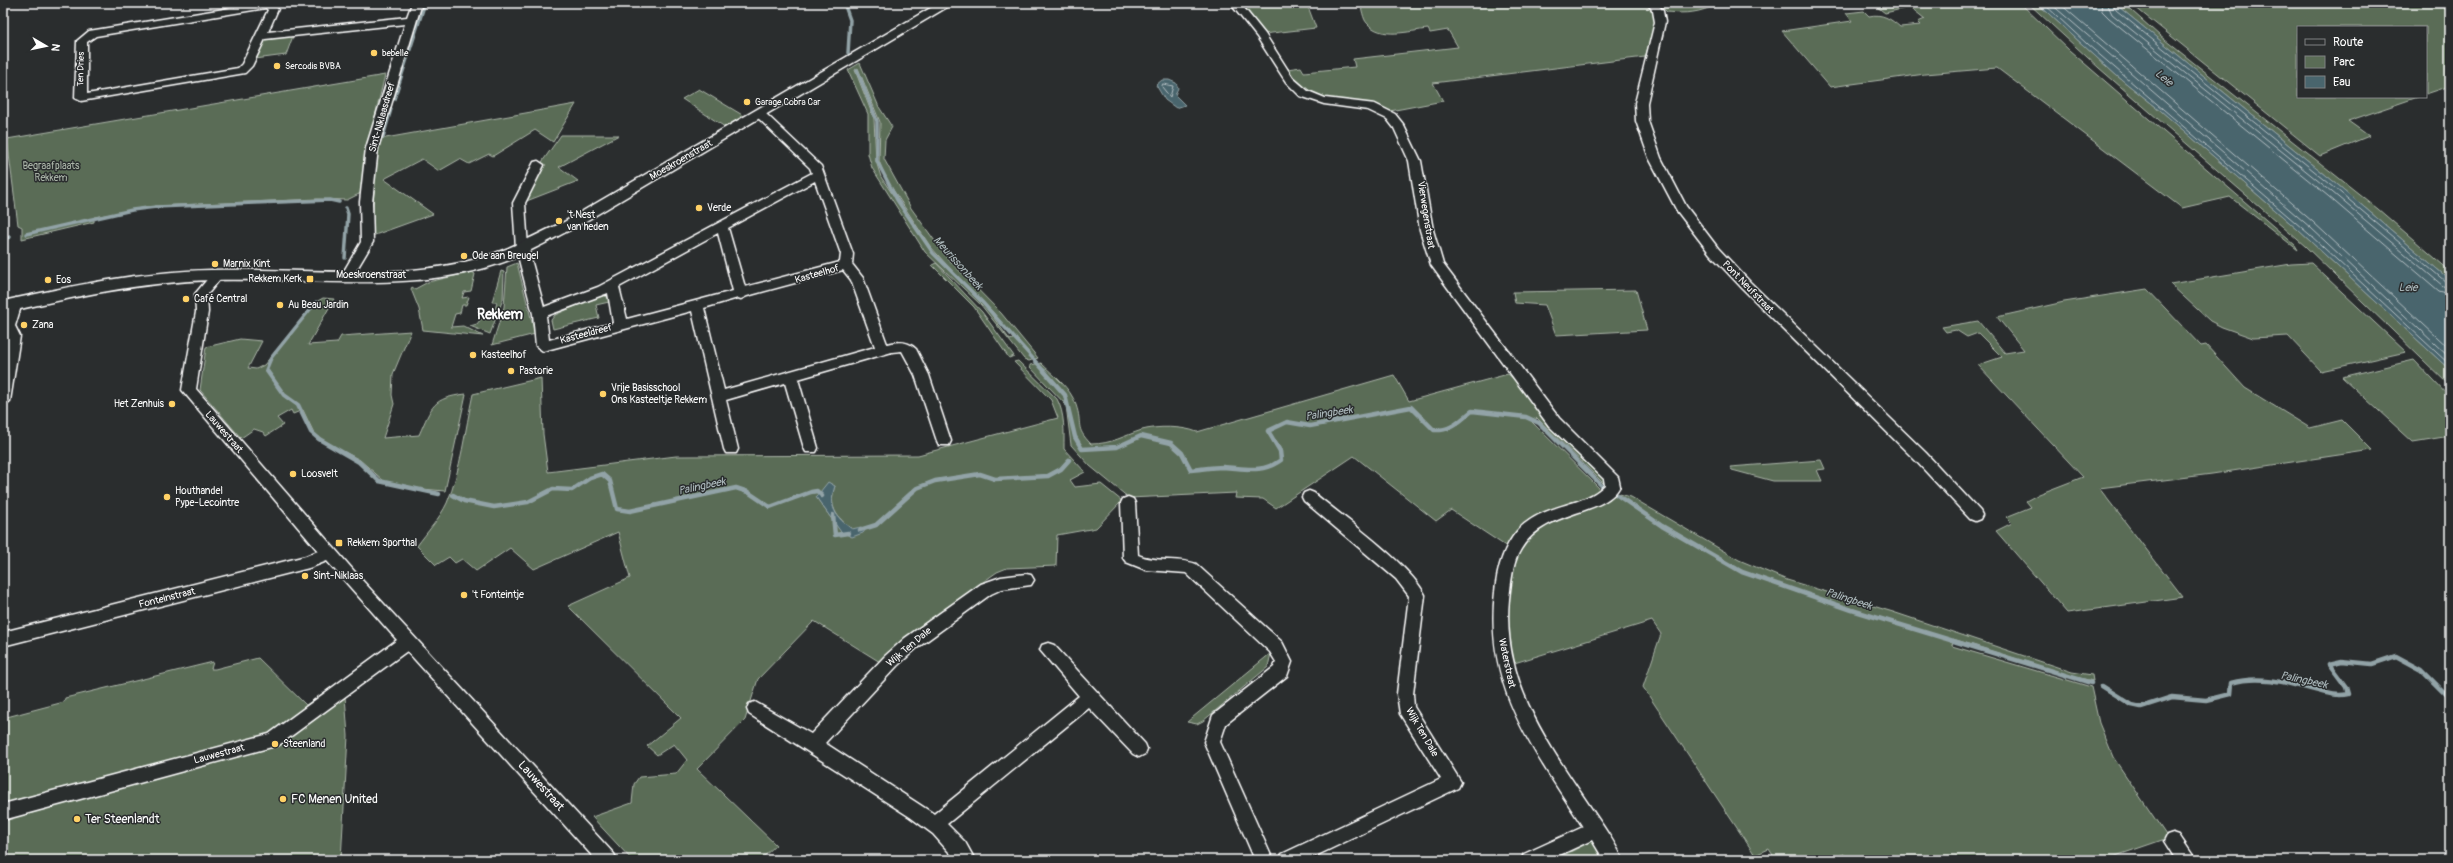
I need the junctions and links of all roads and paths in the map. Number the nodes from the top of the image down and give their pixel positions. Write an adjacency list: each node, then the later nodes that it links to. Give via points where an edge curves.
1 (417, 3): 5 (street, Sint-Niklaasdreef)
2 (948, 3): 7 (main road, Moeskroenstraat)
3 (1235, 3): 28 (street, Vierwegenstraat, via 1292,82 1304,94 1324,101 1382,110 1399,127 1418,168 1430,248 1437,265 1554,422 1611,478)
4 (1652, 3): 31 (street, Pont Neufstraat, via 1658,11 1660,22 1642,103 1642,121 1656,158 1681,208 1714,251 1746,285 1921,457)
5 (410, 20): 6 (street); 13 (street, Sint-Niklaasdreef, via 372,148 366,202 367,242)
6 (261, 36): 6 (street, Ten Dries, via 272,6 93,33 82,41 81,98 241,71 247,66)
7 (760, 114): 9 (street, via 810,159); 11 (main road, Moeskroenstraat)
8 (538, 165): 11 (street, Kasteeldreef, via 519,203)
9 (819, 174): 10 (street); 12 (street, via 847,254)
10 (719, 226): 15 (street); 16 (street, via 723,229)
11 (523, 250): 13 (main road, Moeskroenstraat, via 442,271 404,276); 19 (street, Kasteeldreef)
12 (846, 265): 16 (street, Kasteelhof); 21 (street, Kasteelhof, via 857,278)
13 (347, 276): 14 (main road, Moeskroenstraat)
14 (213, 277): 17 (main road, Moeskroenstraat, via 118,283); 32 (street, Lauwestraat, via 218,282 202,312 189,390)
15 (611, 286): 19 (street); 20 (street, Kasteeldreef, via 614,289)
16 (741, 295): 18 (street, Kasteelhof)
17 (10, 305): 24 (street, via 8,326 13,336)
18 (697, 306): 20 (street, Kasteelhof); 23 (street)
19 (539, 314): 20 (street, Kasteeldreef, via 543,346)
20 (619, 325)
21 (883, 350): 22 (street); 25 (street, via 899,346 911,350)
22 (790, 376): 23 (street); 26 (street)
23 (719, 397): 27 (street)
24 (3, 401)
25 (944, 440)
26 (811, 448)
27 (731, 449)
28 (1609, 490): 43 (street, Waterstraat, via 1548,516 1528,529 1516,543 1507,568 1501,598 1500,636 1504,663 1519,709 1532,734)
29 (1309, 497): 48 (street, Wijk Ten Dale, via 1401,574 1417,595 1405,694 1406,709 1452,782)
30 (1128, 503): 47 (street, via 1131,558 1142,565 1180,564 1191,568 1276,647 1284,662 1281,671 1219,720 1212,742)
31 (1975, 515)
32 (330, 552): 34 (street, Fonteinstraat, via 309,562); 35 (street, Lauwestraat)
33 (1026, 580): 39 (street, Wijk Ten Dale, via 1001,583 986,589 911,643)
34 (3, 639)
35 (409, 641): 41 (street, Lauwestraat, via 273,740); 45 (street, Lauwestraat)
36 (1048, 650): 37 (street)
37 (1090, 698): 40 (street); 42 (street)
38 (756, 709): 39 (street)
39 (813, 744): 42 (street)
40 (1139, 749)
41 (3, 812)
42 (934, 824): 46 (street, via 962,852)
43 (1595, 830): 49 (street); 50 (street, Waterstraat)
44 (2173, 841): 51 (street)
45 (608, 860)
46 (966, 860)
47 (1264, 860)
48 (1288, 860)
49 (1530, 860)
50 (1614, 860)
51 (2187, 860)

